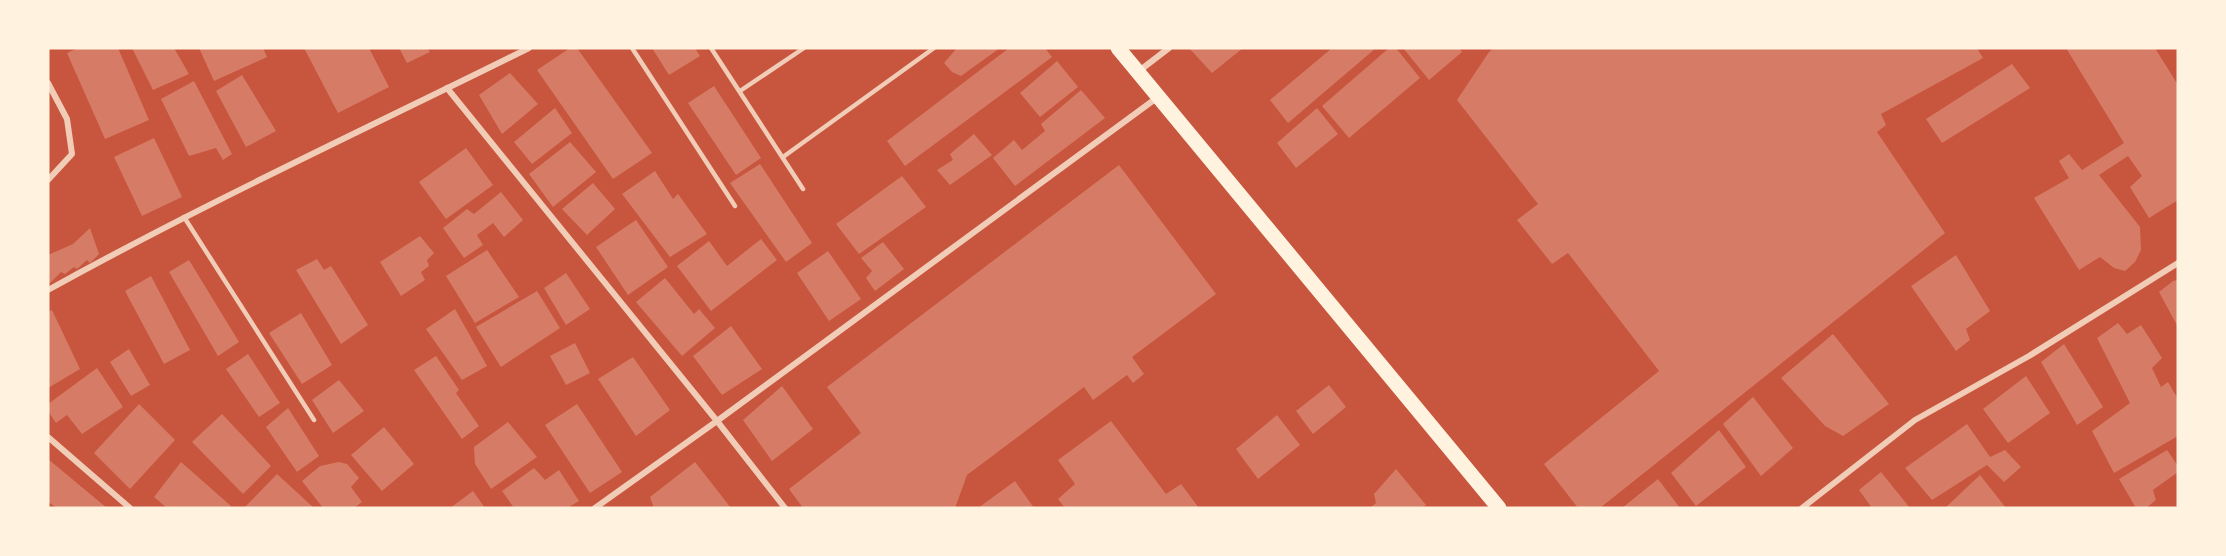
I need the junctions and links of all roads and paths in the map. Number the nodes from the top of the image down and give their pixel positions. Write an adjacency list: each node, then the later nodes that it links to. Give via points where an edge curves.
1 (529, 48): 10 (street)
2 (632, 48): 16 (lane)
3 (711, 48): 11 (lane)
4 (804, 48): 11 (lane)
5 (934, 48): 13 (lane)
6 (1118, 48): 8 (main road)
7 (1169, 48): 8 (street)
8 (1138, 72): 12 (main road)
9 (48, 83): 14 (street, via 67,119 72,154)
10 (447, 88): 17 (street); 21 (street)
11 (740, 91): 13 (lane)
12 (1159, 97): 21 (street); 26 (main road)
13 (783, 157): 15 (lane)
14 (48, 180)
15 (803, 189)
16 (735, 206)
17 (184, 217): 19 (street); 20 (lane)
18 (2178, 263): 27 (street, via 2029,356 1915,420)
19 (48, 290)
20 (314, 420)
21 (717, 421): 24 (street); 25 (street)
22 (48, 437): 23 (street)
23 (130, 508)
24 (595, 508)
25 (785, 508)
26 (1499, 508)
27 (1802, 508)

